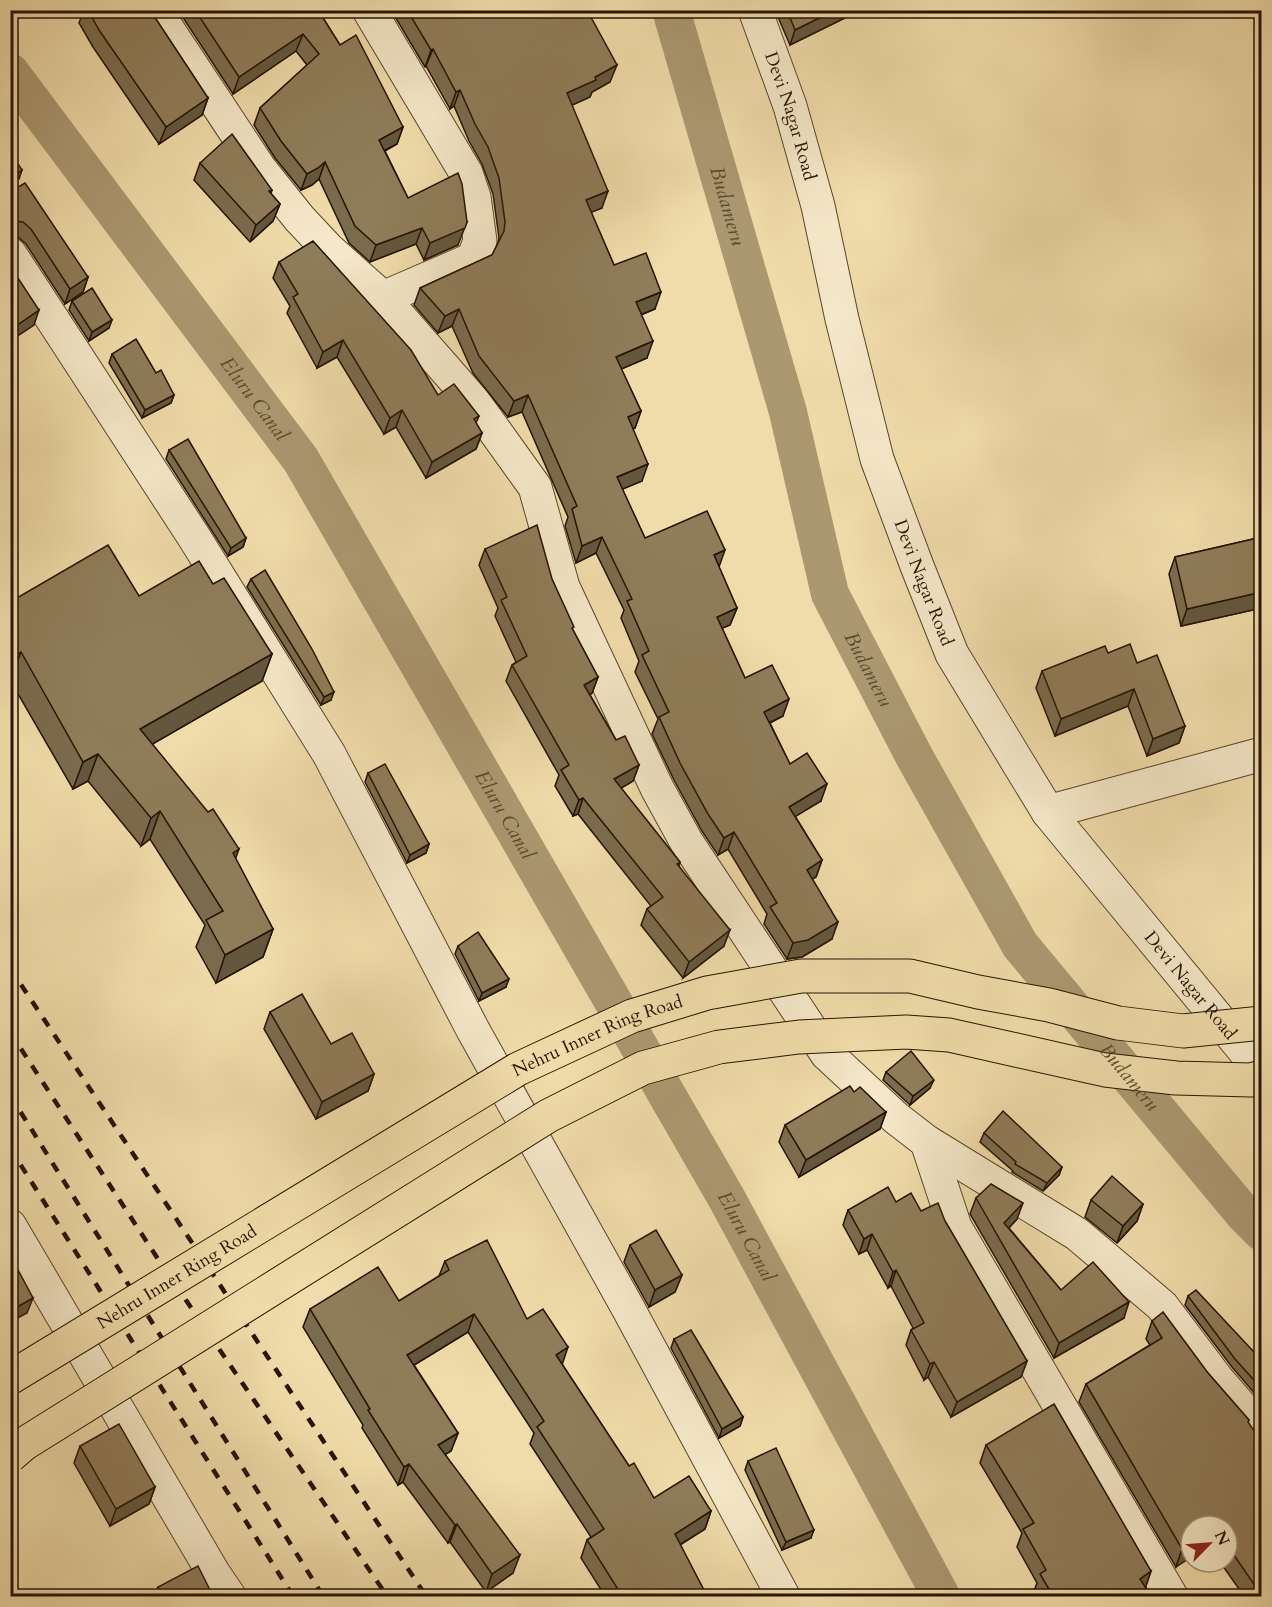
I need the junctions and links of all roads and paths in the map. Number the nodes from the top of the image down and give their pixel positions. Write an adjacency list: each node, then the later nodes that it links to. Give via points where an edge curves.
1 (155, 10): 5 (street, via 260,169 328,249)
2 (369, 10): 5 (street, via 466,173 480,241 473,259)
3 (755, 10): 7 (street, Devi Nagar Road, via 790,106 818,206 877,459 952,654)
4 (10, 254): 17 (street, via 329,753 473,1030)
5 (383, 298): 11 (street, via 474,402 535,487 563,586 657,788 732,913 827,1054)
6 (1262, 754): 7 (street)
7 (1048, 812): 9 (street, Devi Nagar Road)
8 (1262, 1023): 13 (main road, Nehru Inner Ring Road, bridge, via 1183,1031 1118,1023 910,976 801,976 707,993 632,1016 518,1069)
9 (1262, 1072)
10 (1262, 1077): 15 (main road, bridge, via 1176,1078 1105,1070 949,1035 906,1032 719,1047 643,1068 548,1116)
11 (927, 1142): 14 (street, via 1077,1234 1162,1306); 18 (street, via 955,1227)
12 (10, 1227): 16 (street)
13 (10, 1378)
14 (1262, 1431)
15 (10, 1456)
16 (229, 1596)
17 (783, 1596)
18 (1171, 1596)

